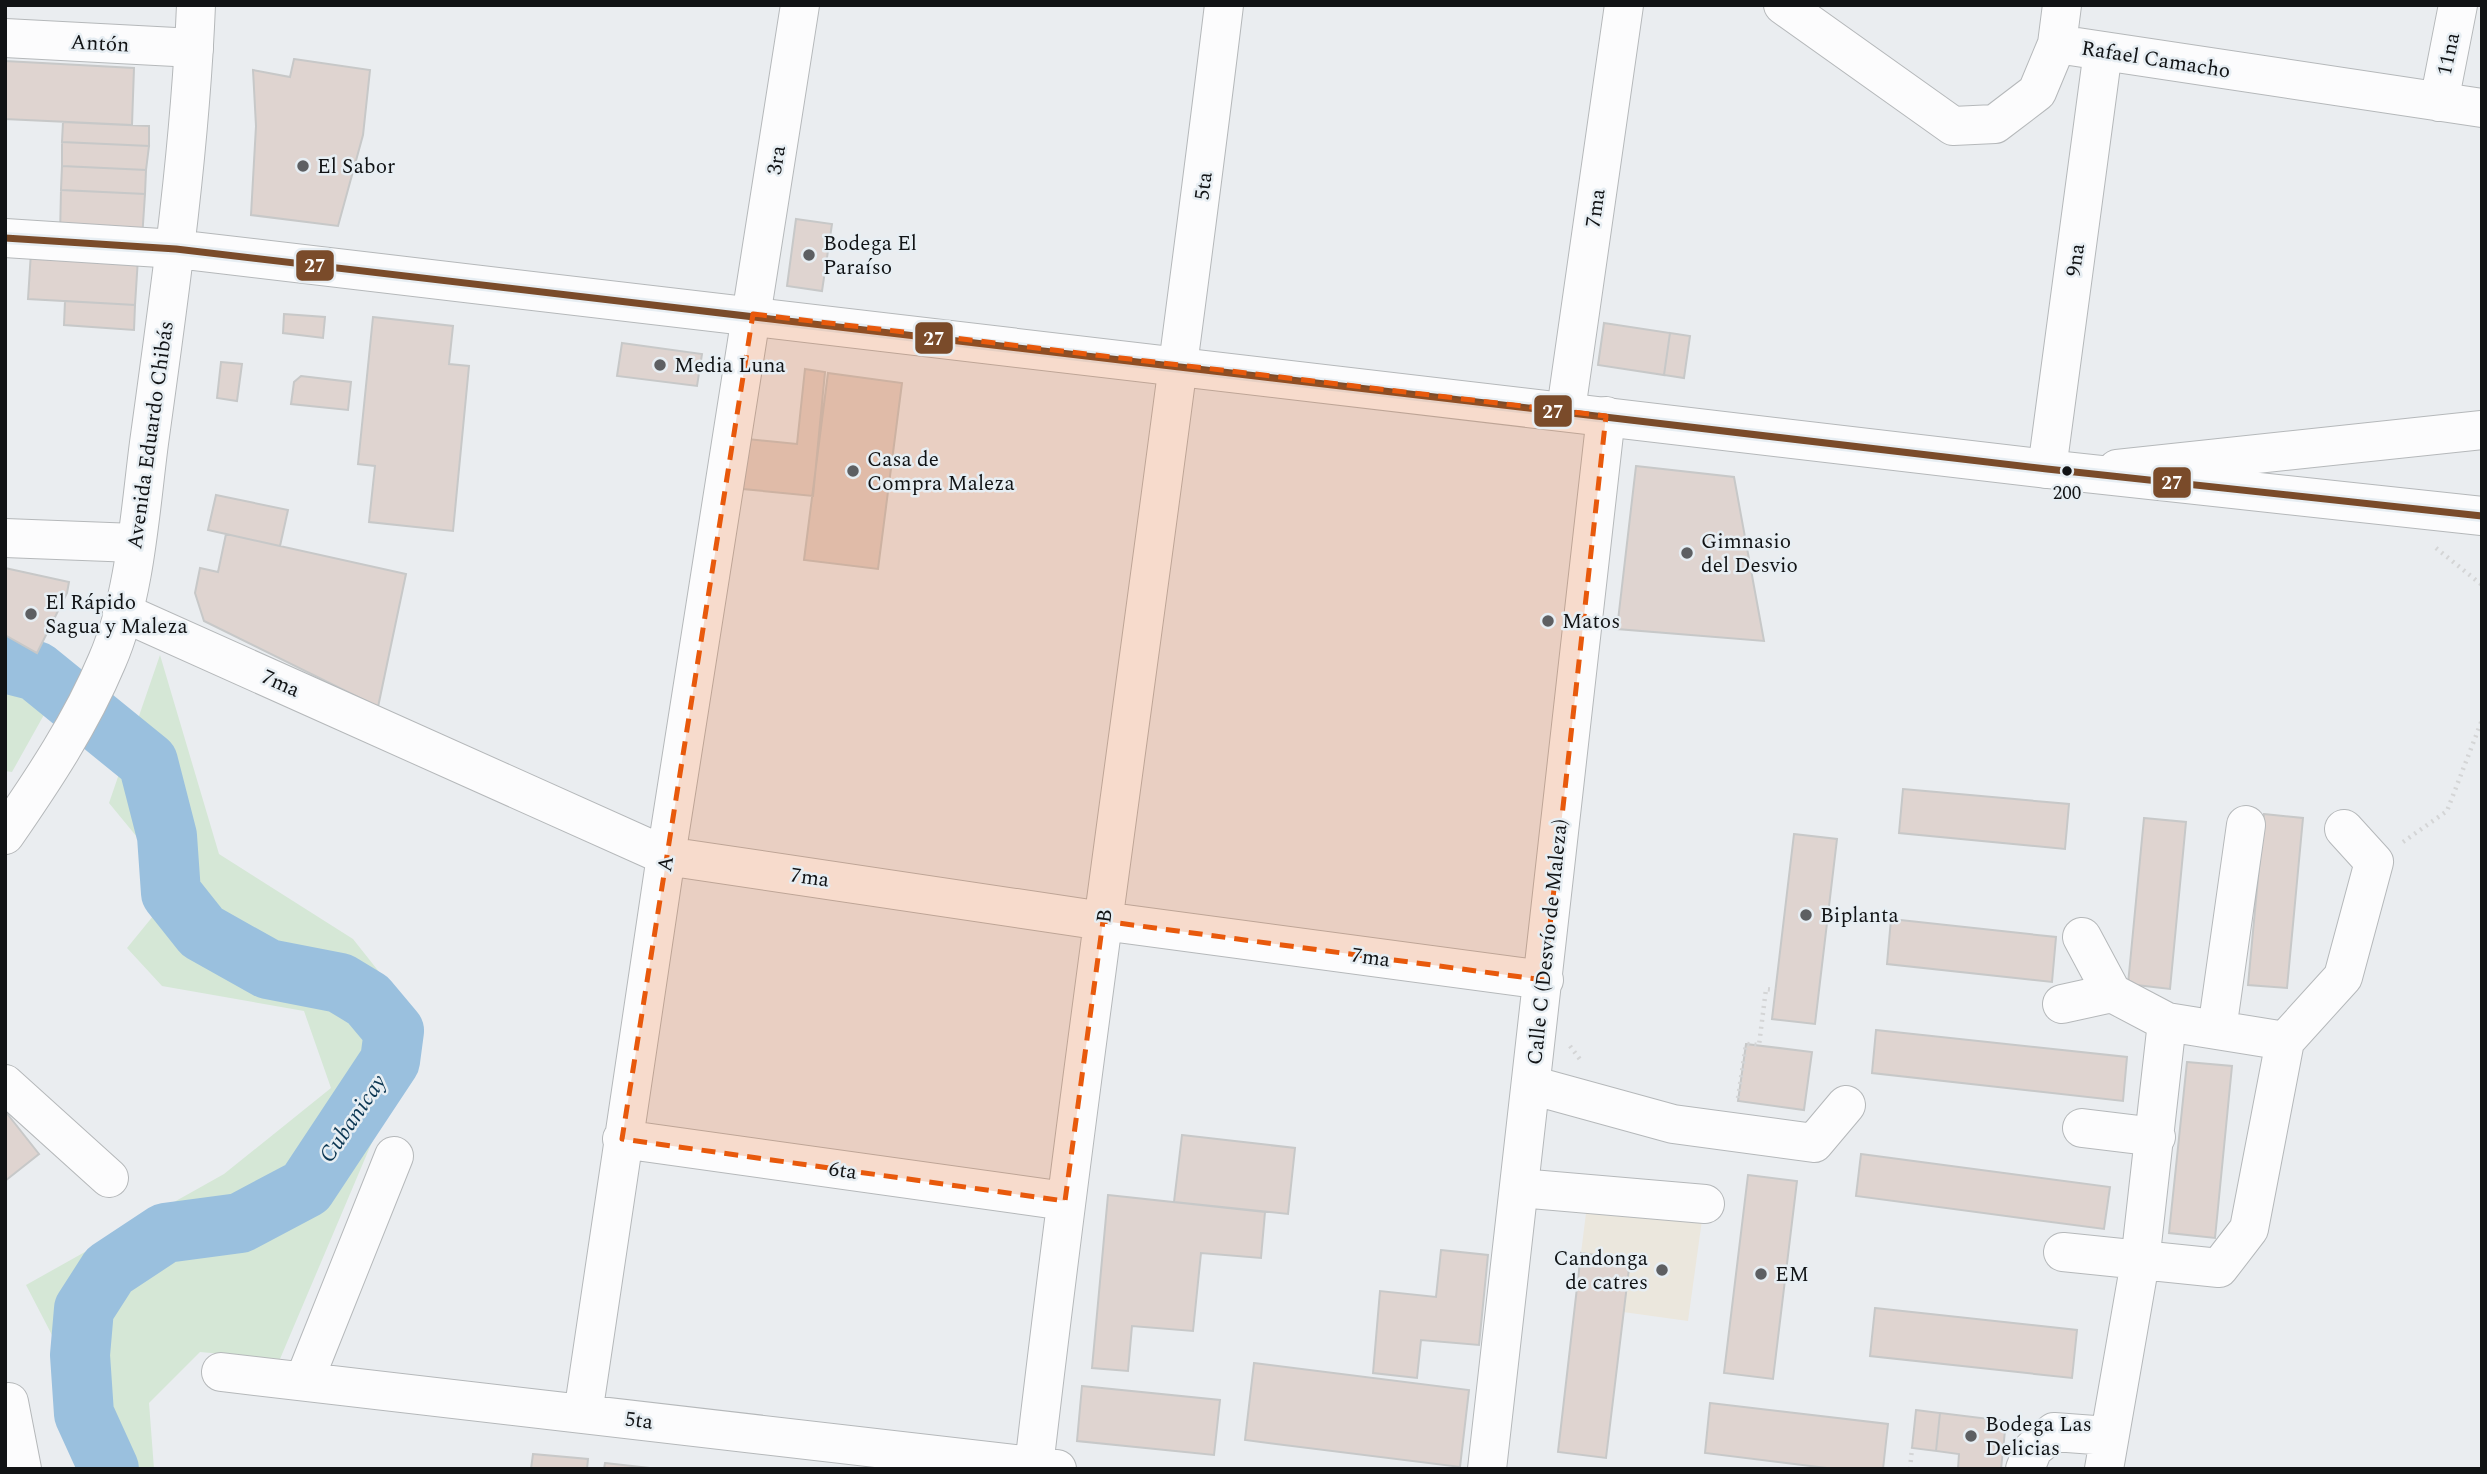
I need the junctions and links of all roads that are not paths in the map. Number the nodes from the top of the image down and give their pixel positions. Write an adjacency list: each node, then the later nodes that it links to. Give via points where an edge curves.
1 (195, 5): 10 (street, Avenida Eduardo Chibás)
2 (800, 5): 16 (street, 3ra)
3 (1224, 5): 17 (street, 5ta)
4 (1624, 5): 18 (street, 7ma)
5 (1783, 5): 9 (street, Rafael Camacho, via 1952,126 1995,124 2037,92)
6 (2062, 5): 9 (street)
7 (2458, 5): 12 (street, 11na)
8 (5, 37): 10 (street, Antón)
9 (2057, 44): 11 (street, Rafael Camacho)
10 (194, 48): 15 (street, Avenida Eduardo Chibás)
11 (2103, 51): 12 (street, Rafael Camacho); 21 (street, 9na)
12 (2438, 102): 13 (street, Rafael Camacho)
13 (2482, 108)
14 (5, 238): 15 (street)
15 (176, 249): 16 (street); 25 (street, Avenida Eduardo Chibás)
16 (753, 314): 17 (street); 30 (street, A)
17 (1181, 366): 18 (street); 31 (street, B)
18 (1566, 410): 19 (street)
19 (1606, 416): 21 (street); 33 (street, Calle C (Desvío de Maleza))
20 (2482, 430): 22 (street)
21 (2047, 469): 22 (street)
22 (2091, 471): 23 (street)
23 (2482, 516)
24 (5, 538): 25 (street)
25 (135, 542): 26 (street, Avenida Eduardo Chibás)
26 (122, 612): 29 (street, Avenida Eduardo Chibás, via 108,660 51,768); 30 (street, 7ma)
27 (2246, 825): 37 (street)
28 (2344, 830): 38 (street, via 2374,862 2343,977)
29 (5, 835)
30 (666, 856): 31 (street, 7ma); 44 (street, A)
31 (1103, 921): 33 (street, 7ma); 48 (street, B)
32 (2082, 937): 34 (street)
33 (1542, 993): 40 (street, Calle C (Desvío de Maleza))
34 (2112, 993): 35 (street); 36 (street)
35 (2062, 1004)
36 (2167, 1022): 37 (street); 43 (street)
37 (2217, 1030): 38 (street)
38 (2285, 1041): 51 (street, via 2249,1229 2219,1268)
39 (5, 1084): 46 (street)
40 (1531, 1085): 41 (street, via 1673,1124 1814,1143); 47 (street, Calle C (Desvío de Maleza))
41 (1846, 1105)
42 (2082, 1128): 43 (street)
43 (2156, 1138): 51 (street)
44 (622, 1139): 48 (street, 6ta); 55 (street, A)
45 (394, 1156): 53 (street)
46 (109, 1178)
47 (1520, 1188): 49 (street); 59 (street, Calle C (Desvío de Maleza))
48 (1065, 1201): 57 (street, B)
49 (1705, 1204)
50 (2063, 1252): 51 (street)
51 (2140, 1262): 56 (street)
52 (221, 1372): 53 (street, 5ta)
53 (304, 1381): 55 (street, 5ta)
54 (9, 1402): 58 (street)
55 (583, 1414): 57 (street, 5ta)
56 (2106, 1452): 60 (street, via 2054,1432 2033,1449)
57 (1045, 1467)
58 (22, 1469)
59 (1487, 1469)
60 (2025, 1469)

